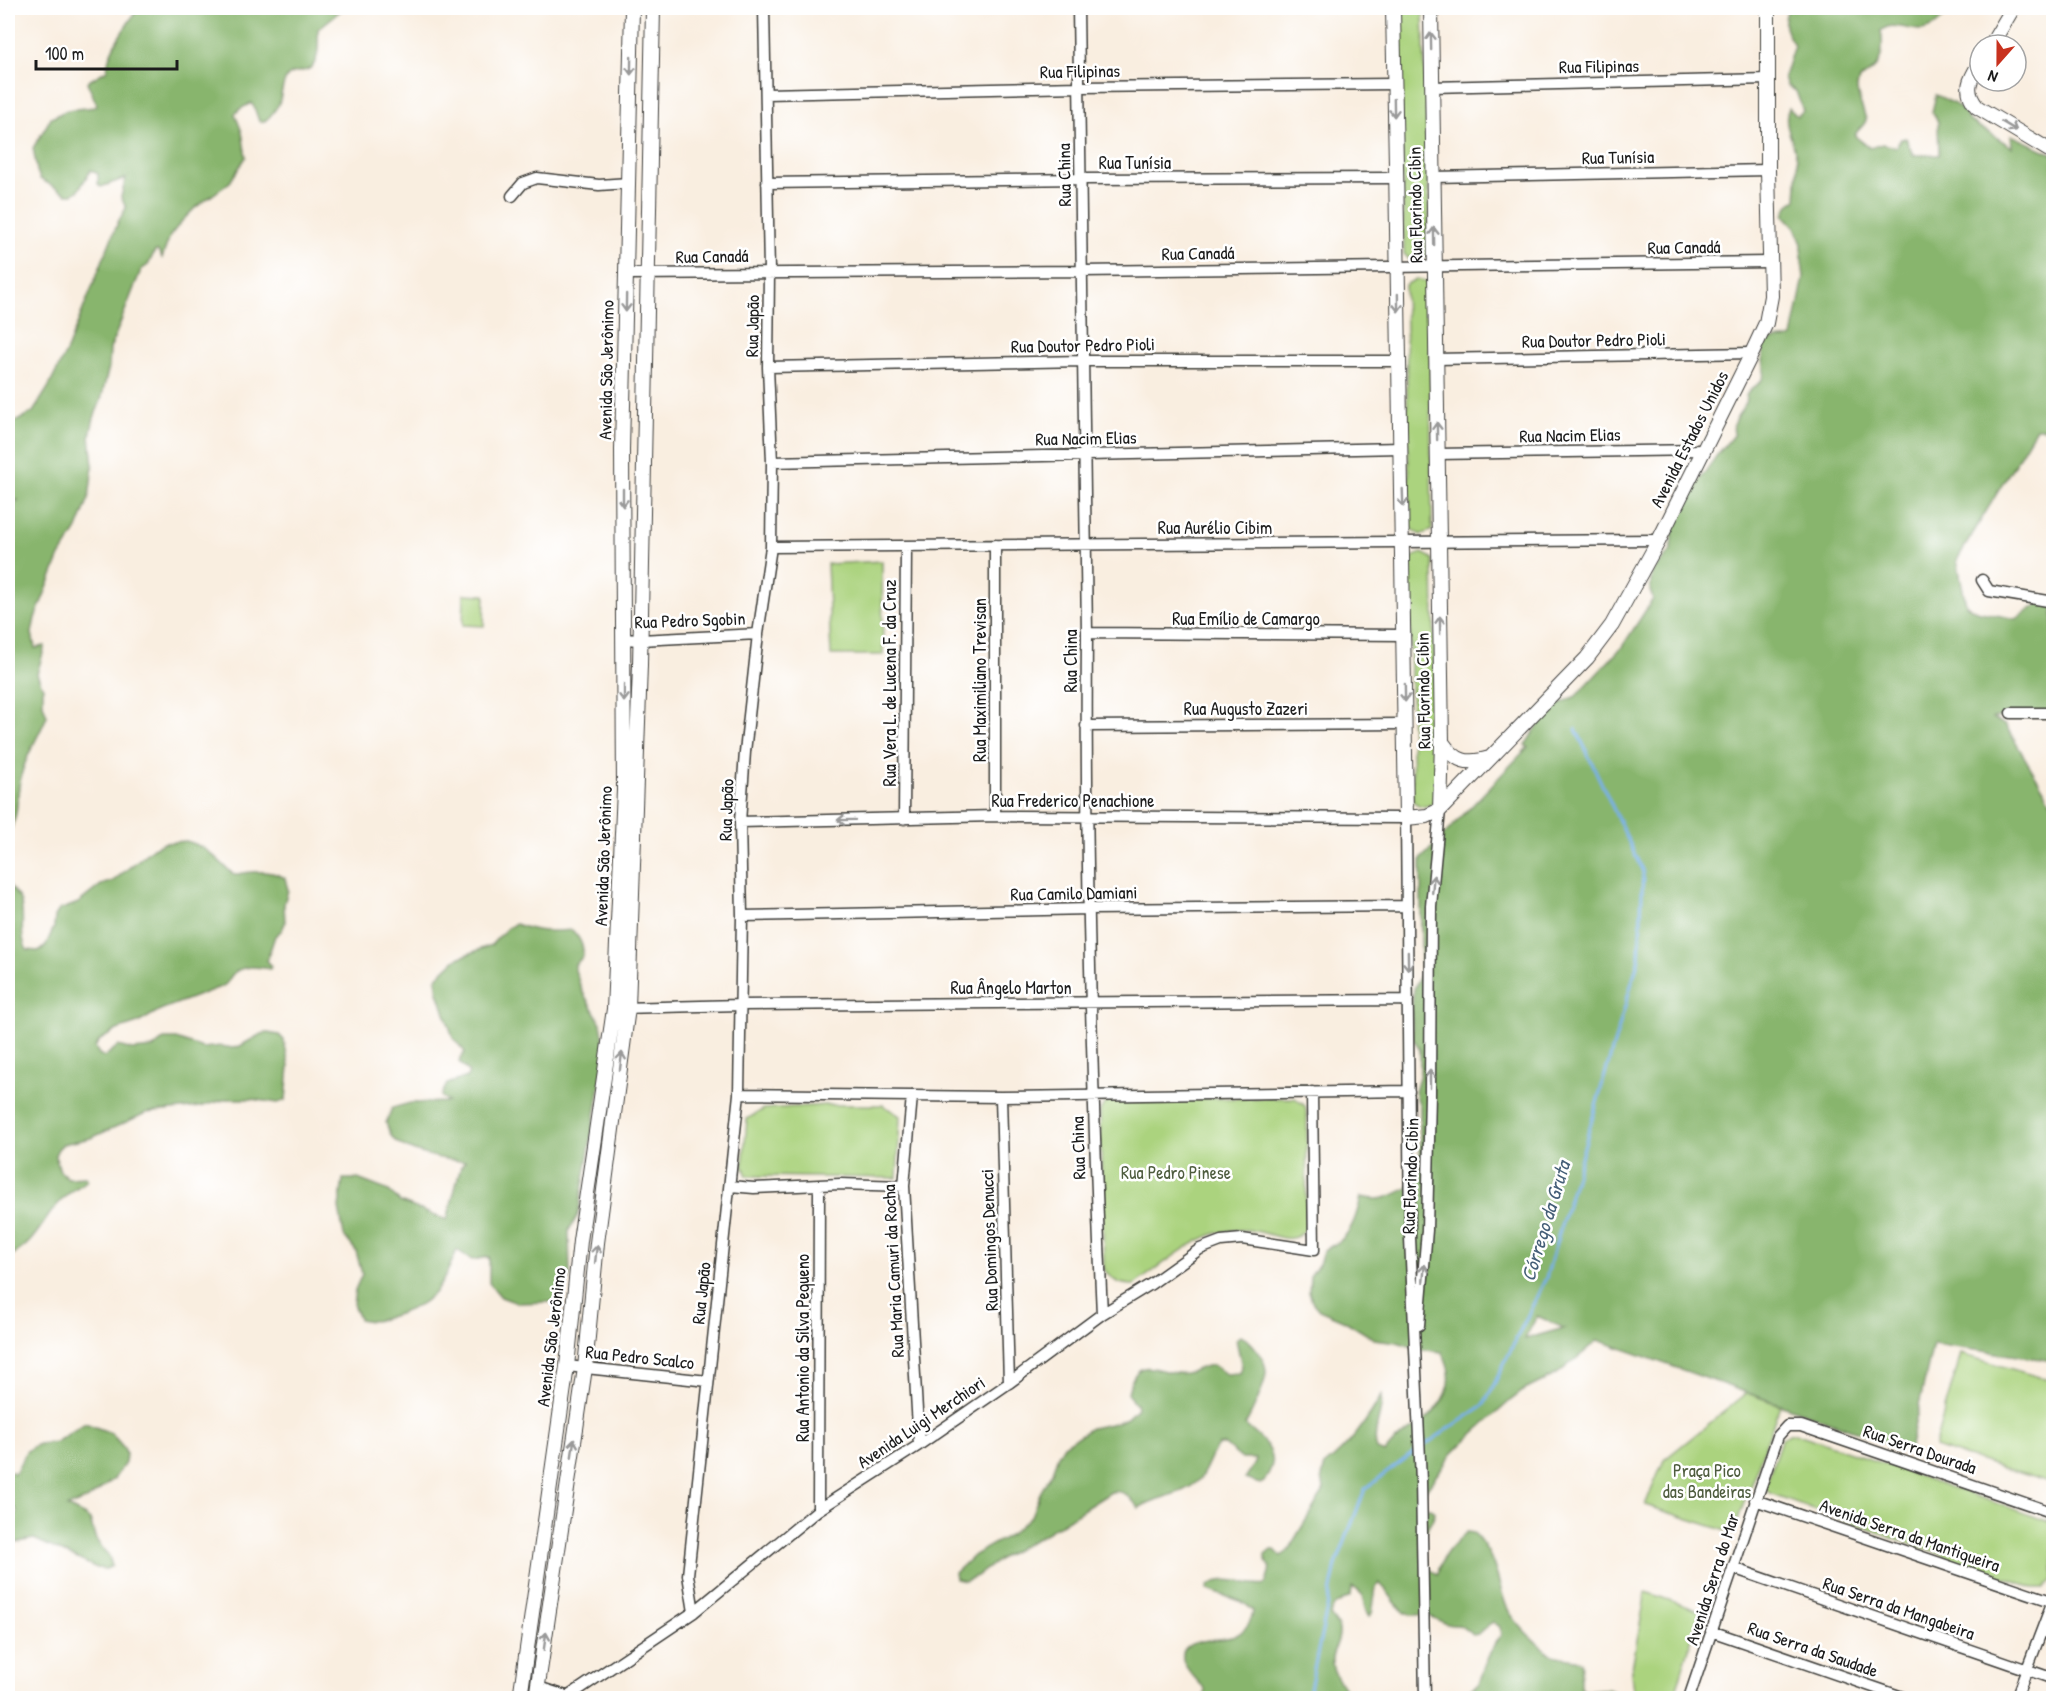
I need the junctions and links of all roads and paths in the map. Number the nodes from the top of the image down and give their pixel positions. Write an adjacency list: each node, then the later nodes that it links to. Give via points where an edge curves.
1 (632, 8): 21 (street, Avenida São Jerônimo, one-way to 21)
2 (653, 8): 30 (street, Avenida São Jerônimo)
3 (764, 8): 15 (street, Rua Japão)
4 (1078, 8): 12 (street, Rua China)
5 (1393, 8): 11 (street, Rua Florindo Cibin)
6 (1431, 8): 13 (street, Rua Florindo Cibin, one-way to 6)
7 (1768, 8): 10 (street, Avenida Estados Unidos)
8 (2013, 8): 9 (street)
9 (1998, 33)
10 (1768, 79): 13 (street, Rua Filipinas); 17 (street, Avenida Estados Unidos)
11 (1394, 84): 12 (street, Rua Filipinas); 19 (street, Rua Florindo Cibin, one-way to 19)
12 (1080, 87): 15 (street, Rua Filipinas); 20 (street, Rua China)
13 (1432, 87): 18 (street, Rua Florindo Cibin)
14 (1969, 93): 16 (street, one-way to 16, via 1977,107)
15 (766, 94): 22 (street, Rua Japão)
16 (2054, 153)
17 (1768, 171): 18 (street, Rua Tunísia); 24 (street, Avenida Estados Unidos)
18 (1433, 177): 26 (street, Rua Florindo Cibin, one-way to 18)
19 (1395, 178): 20 (street, Rua Tunísia); 25 (street, Rua Florindo Cibin)
20 (1081, 179): 22 (street, Rua Tunísia); 27 (street, Rua China)
21 (629, 183): 23 (street, via 599,185 537,178 523,183); 29 (street, Avenida São Jerônimo)
22 (767, 183): 28 (street, Rua Japão)
23 (512, 196)
24 (1770, 262): 26 (street, Rua Canadá); 31 (street, Avenida Estados Unidos, via 1771,296 1766,323)
25 (1397, 266): 26 (street, Rua Canadá); 27 (street, Rua Canadá); 34 (street, Rua Florindo Cibin, one-way to 34)
26 (1434, 267): 32 (street, Rua Florindo Cibin)
27 (1082, 271): 28 (street, Rua Canadá); 33 (street, Rua China)
28 (769, 272): 30 (street, Rua Canadá); 35 (street, Rua Japão)
29 (627, 274): 30 (street, Rua Canadá); 53 (street, Avenida São Jerônimo, one-way to 53, via 622,450)
30 (648, 274): 54 (street, Avenida São Jerônimo)
31 (1752, 353): 32 (street, Rua Doutor Pedro Pioli); 37 (street, Avenida Estados Unidos)
32 (1436, 359): 39 (street, Rua Florindo Cibin, one-way to 32)
33 (1083, 361): 34 (street, Rua Doutor Pedro Pioli); 35 (street, Rua Doutor Pedro Pioli); 38 (street, Rua China)
34 (1399, 361): 36 (street, Rua Florindo Cibin)
35 (768, 367): 40 (street, Rua Japão)
36 (1401, 448): 38 (street, Rua Nacim Elias); 42 (street, Rua Florindo Cibin, one-way to 42)
37 (1704, 450): 39 (street, Rua Nacim Elias); 41 (street, Avenida Estados Unidos)
38 (1083, 454): 40 (street, Rua Nacim Elias); 45 (street, Rua China)
39 (1437, 454): 43 (street, Rua Florindo Cibin)
40 (772, 462): 46 (street, Rua Japão)
41 (1659, 540): 43 (street, Rua Aurélio Cibim); 60 (street, Avenida Estados Unidos, via 1612,625 1587,658)
42 (1404, 543): 43 (street, Rua Aurélio Cibim); 45 (street, Rua Aurélio Cibim); 52 (street, Rua Florindo Cibin)
43 (1438, 543): 59 (street, Rua Florindo Cibin, one-way to 43)
44 (995, 544): 45 (street, Rua Aurélio Cibim); 47 (street, Rua Aurélio Cibim); 62 (street, Rua Maximiliano Trevisan)
45 (1084, 544): 50 (street, Rua China)
46 (771, 547): 47 (street, Rua Aurélio Cibim); 51 (street, Rua Japão)
47 (906, 547): 65 (street, Rua Vera L. de Lucena F. da Cruz)
48 (1982, 580): 49 (street, via 1989,591)
49 (2054, 602)
50 (1087, 633): 52 (street, Rua Emílio de Camargo); 58 (street, Rua China)
51 (758, 634): 54 (street, Rua Pedro Sgobin); 66 (street, Rua Japão)
52 (1405, 635): 57 (street, Rua Florindo Cibin, one-way to 57)
53 (623, 639): 54 (street, Rua Pedro Sgobin); 73 (street, Avenida São Jerônimo, one-way to 73)
54 (640, 640): 73 (street, Avenida São Jerônimo)
55 (2012, 713): 56 (street)
56 (2054, 713)
57 (1406, 724): 58 (street, Rua Augusto Zazeri); 64 (street, Rua Florindo Cibin)
58 (1086, 726): 63 (street, Rua China)
59 (1442, 742): 60 (street, via 1450,754 1462,761); 61 (street, Rua Florindo Cibin)
60 (1490, 758): 61 (street, Avenida Estados Unidos)
61 (1440, 810): 64 (street); 88 (street, Rua Florindo Cibin, one-way to 61, via 1426,1242 1431,906)
62 (995, 816): 63 (street, Rua Frederico Penachione); 65 (street, Rua Frederico Penachione)
63 (1088, 816): 64 (street, Rua Frederico Penachione); 68 (street, Rua China)
64 (1406, 818): 67 (street, Rua Florindo Cibin)
65 (904, 819): 66 (street, Rua Frederico Penachione, one-way to 66)
66 (740, 822): 69 (street, Rua Japão)
67 (1407, 906): 68 (street, Rua Camilo Damiani); 70 (street, Rua Florindo Cibin, one-way to 70)
68 (1090, 909): 69 (street, Rua Camilo Damiani); 71 (street, Rua China)
69 (742, 916): 72 (street, Rua Japão)
70 (1408, 1000): 71 (street, Rua Ângelo Marton); 74 (street, Rua Florindo Cibin)
71 (1091, 1002): 72 (street, Rua Ângelo Marton); 77 (street, Rua China)
72 (740, 1005): 73 (street, Rua Ângelo Marton); 76 (street, Rua Japão)
73 (621, 1008): 83 (street, Avenida São Jerônimo); 84 (street, Avenida São Jerônimo, one-way to 73)
74 (1409, 1091): 75 (street); 88 (street, Rua Florindo Cibin)
75 (1312, 1092): 77 (street); 85 (street, Avenida Luigi Merchiori, via 1314,1250 1242,1239 1221,1241 1200,1249)
76 (739, 1094): 78 (street); 81 (street, Rua Japão)
77 (1092, 1095): 79 (street); 85 (street, Rua China)
78 (912, 1096): 79 (street); 82 (street, Rua Maria Camuri da Rocha)
79 (1001, 1097): 90 (street, Rua Domingos Denucci)
80 (819, 1185): 81 (street); 82 (street); 94 (street, Rua Antonio da Silva Pequeno)
81 (730, 1186): 89 (street, Rua Japão)
82 (904, 1186): 92 (street, Rua Maria Camuri da Rocha)
83 (584, 1218): 84 (street); 86 (street, Avenida São Jerônimo)
84 (601, 1219): 87 (street, Avenida São Jerônimo, one-way to 84)
85 (1101, 1314): 90 (street, Avenida Luigi Merchiori)
86 (567, 1366): 87 (street, Rua Pedro Scalco); 100 (street, Avenida São Jerônimo)
87 (585, 1368): 89 (street, Rua Pedro Scalco); 103 (street, Avenida São Jerônimo, one-way to 87)
88 (1415, 1374): 107 (street, Rua Florindo Cibin)
89 (708, 1381): 98 (street, Rua Japão, via 688,1575)
90 (1009, 1383): 92 (street, Avenida Luigi Merchiori)
91 (1778, 1436): 93 (street, Avenida Serra do Mar); 95 (street, Rua Serra Dourada, via 1787,1426 1801,1426)
92 (919, 1445): 94 (street, Avenida Luigi Merchiori)
93 (1755, 1500): 96 (street, Avenida Serra do Mar); 97 (street, Avenida Serra da Mantiqueira)
94 (818, 1510): 98 (street, Avenida Luigi Merchiori)
95 (2054, 1513)
96 (1733, 1568): 99 (street, Avenida Serra do Mar); 101 (street, Rua Serra da Mangabeira)
97 (2053, 1600): 101 (street)
98 (694, 1612): 106 (street, Avenida Luigi Merchiori)
99 (1711, 1632): 108 (street, Avenida Serra do Mar); 109 (street, Rua Serra da Saudade)
100 (525, 1658): 104 (street, Avenida São Jerônimo); 105 (street)
101 (2026, 1670): 102 (street, Rua Serra da Mangabeira); 110 (street)
102 (2054, 1679)
103 (537, 1693): 106 (street, Avenida Luigi Merchiori)
104 (520, 1698)
105 (527, 1698)
106 (568, 1698)
107 (1425, 1698)
108 (1689, 1698)
109 (1905, 1698)
110 (2016, 1698)

